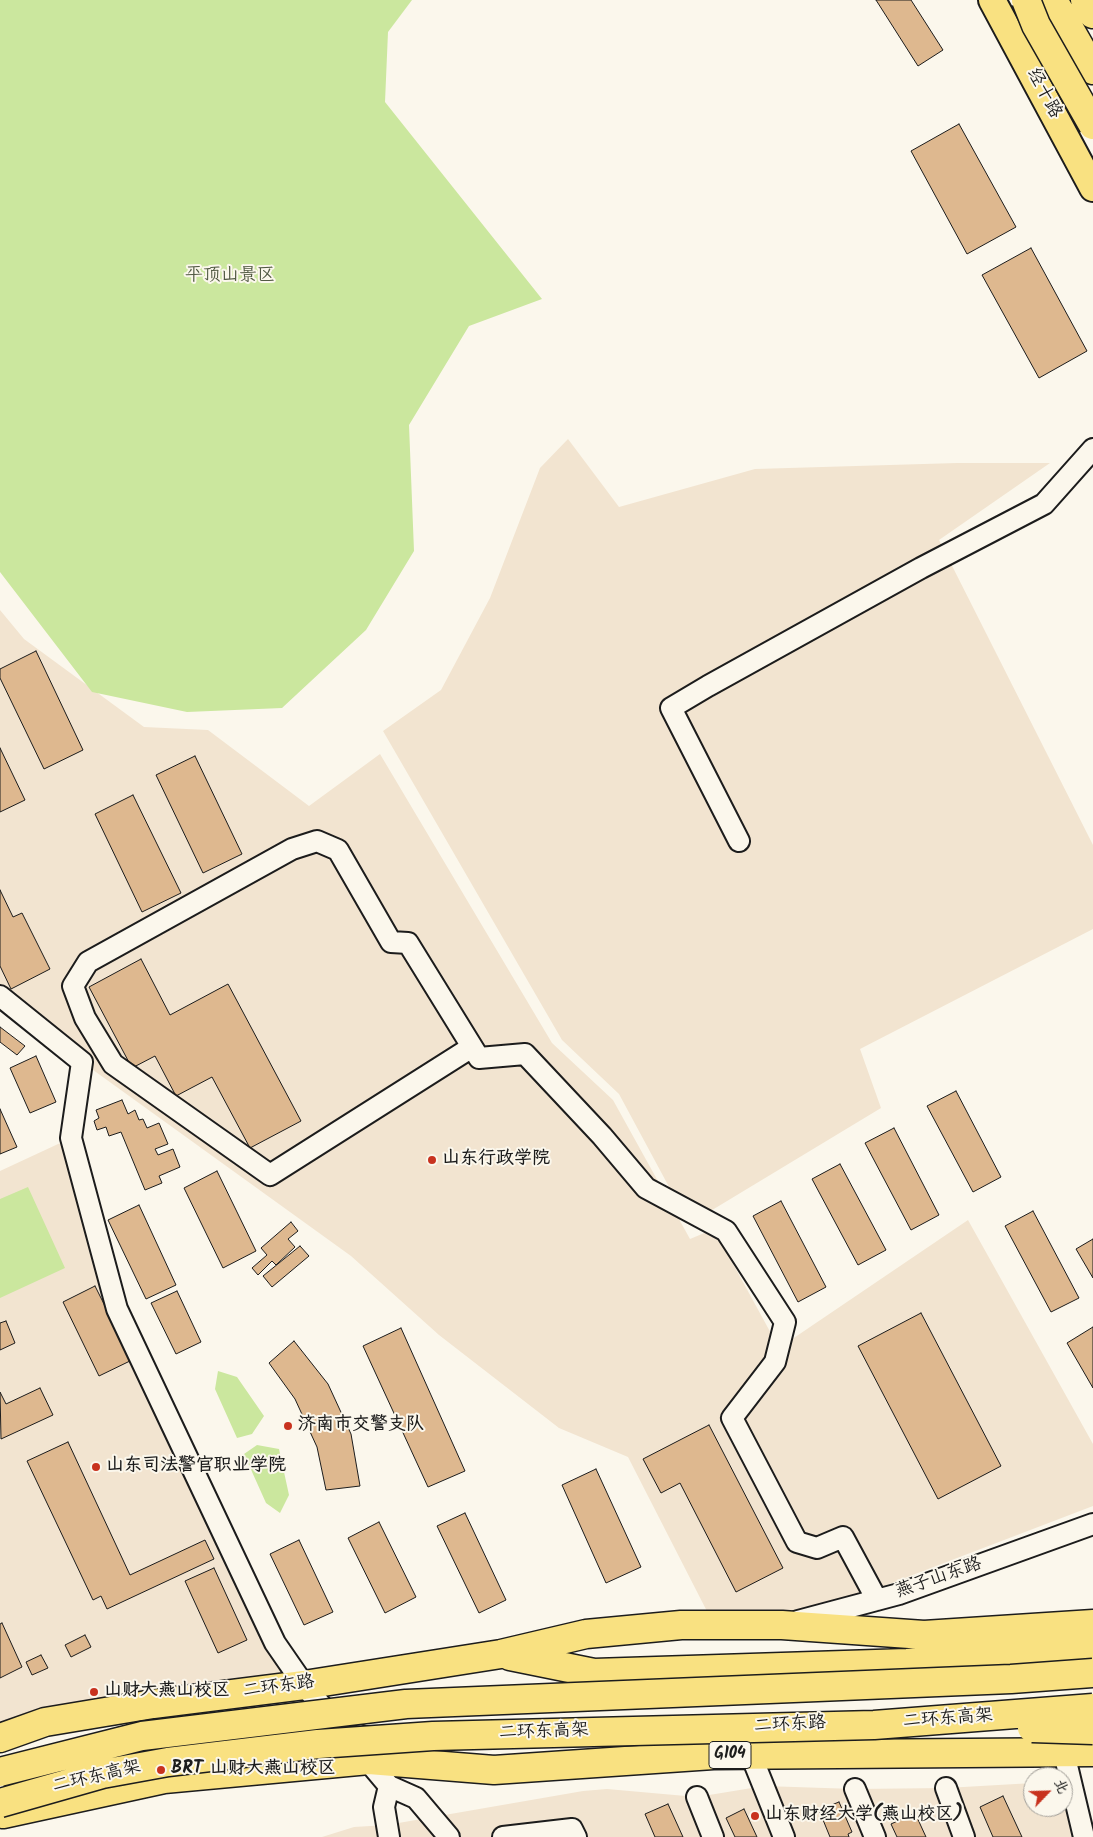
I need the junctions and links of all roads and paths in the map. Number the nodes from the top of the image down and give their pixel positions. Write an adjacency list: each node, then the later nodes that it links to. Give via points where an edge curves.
1 (992, 0): 8 (main road, 经十路)
2 (1026, 0): 7 (highway, bridge, via 1036,25)
3 (1053, 0): 6 (highway)
4 (1085, 0): 5 (highway)
5 (1093, 14)
6 (1093, 70)
7 (1093, 124)
8 (1093, 188)
9 (1093, 449): 10 (street, via 1044,504 921,568 671,708)
10 (739, 840)
11 (0, 996): 22 (street, via 82,1062 71,1138 117,1309 275,1643)
12 (472, 1047): 12 (street, via 408,944 391,942 338,850 316,841 292,849 88,962 73,986 86,1018 114,1064 270,1175); 14 (street, via 479,1058 525,1054 646,1188 726,1231 785,1322 776,1362 732,1418 797,1542 817,1548 843,1537)
13 (1093, 1524): 14 (street, 燕子山东路)
14 (877, 1600): 16 (street, 燕子山东路)
15 (1093, 1624): 16 (highway, 二环东路, via 924,1635)
16 (782, 1625): 19 (highway, 二环东路, via 681,1625 605,1632)
17 (1093, 1639): 19 (highway, via 922,1650)
18 (1093, 1649): 19 (highway, 二环东路, via 907,1663 594,1673); 21 (highway, bridge)
19 (501, 1654): 22 (highway, 二环东路)
20 (1093, 1673): 21 (highway, 二环东高架, bridge)
21 (891, 1683): 36 (highway, 二环东高架, bridge, via 406,1704 142,1736)
22 (304, 1685): 27 (street); 31 (highway, 二环东路, via 153,1704 45,1722); 35 (street)
23 (1093, 1694): 27 (street, via 886,1706)
24 (1093, 1708): 25 (highway, 二环东高架, bridge)
25 (969, 1718): 28 (highway, 二环东高架, bridge, via 874,1725); 29 (highway, bridge, via 1042,1729)
26 (1093, 1720): 28 (highway, 二环东路, via 1046,1724 897,1721)
27 (383, 1722): 35 (street)
28 (729, 1728): 37 (highway, 二环东路, via 530,1737 465,1745); 41 (highway, 二环东高架, bridge, via 433,1736 318,1744 168,1762 102,1774)
29 (1093, 1730)
30 (1093, 1734): 37 (highway, via 1030,1743 900,1746 737,1742 604,1748)
31 (0, 1738)
32 (1064, 1752): 33 (highway, 二环东路 / G104); 34 (highway, 二环东路 / G104); 51 (street)
33 (1093, 1752)
34 (751, 1755): 37 (highway, 二环东路 / G104); 48 (street)
35 (369, 1760): 37 (highway, 二环东路 / G104); 42 (highway, 二环东路 / G104, via 164,1779)
36 (0, 1772)
37 (394, 1774): 43 (street, via 384,1807); 44 (street)
38 (946, 1788): 50 (street)
39 (855, 1789): 49 (street)
40 (697, 1797): 47 (street)
41 (0, 1803)
42 (0, 1815)
43 (389, 1837)
44 (449, 1837)
45 (505, 1837): 46 (street, via 572,1829)
46 (576, 1837)
47 (713, 1837)
48 (784, 1837)
49 (875, 1837)
50 (964, 1837)
51 (1084, 1837)

